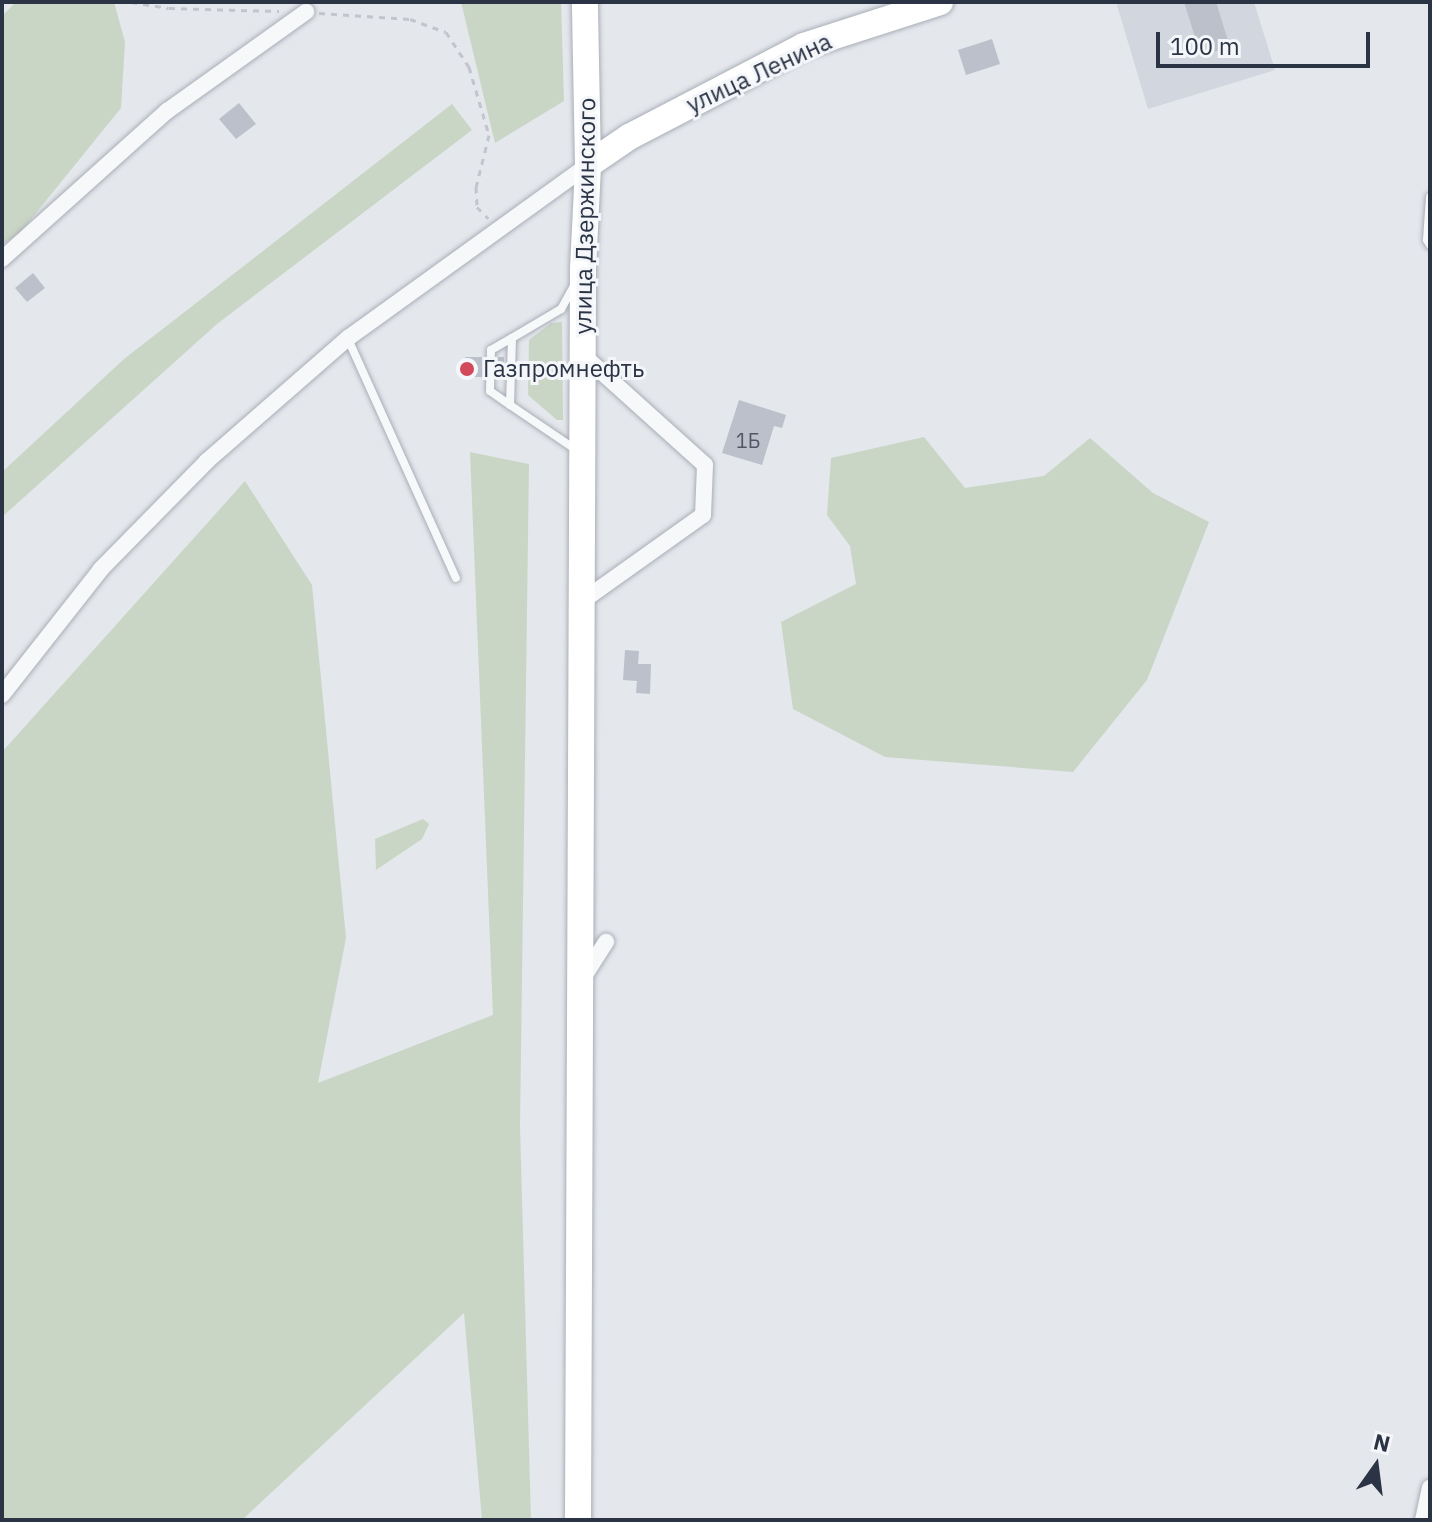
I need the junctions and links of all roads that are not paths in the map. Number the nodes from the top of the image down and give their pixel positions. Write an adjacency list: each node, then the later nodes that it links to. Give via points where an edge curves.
1 (585, 2): 4 (main road, улица Дзержинского)
2 (940, 2): 4 (main road, улица Ленина, via 804,46 629,137)
3 (306, 12): 7 (street, via 167,111)
4 (588, 165): 8 (main road, улица Дзержинского); 9 (street)
5 (1429, 197): 6 (lane)
6 (1430, 245)
7 (2, 259)
8 (583, 269): 10 (lane, via 561,309); 11 (main road, улица Дзержинского)
9 (348, 338): 14 (lane); 16 (street, via 207,461 101,569)
10 (512, 338): 12 (lane); 12 (lane, via 491,350 490,391)
11 (583, 355): 13 (main road, улица Дзержинского); 15 (street, via 705,465 703,515)
12 (510, 405): 13 (lane)
13 (583, 454): 15 (main road, улица Дзержинского)
14 (456, 578)
15 (581, 612): 18 (main road, улица Дзержинского)
16 (2, 695)
17 (606, 942): 18 (street)
18 (579, 983): 20 (main road, улица Дзержинского)
19 (1430, 1488): 21 (street)
20 (578, 1520)
21 (1423, 1520)

